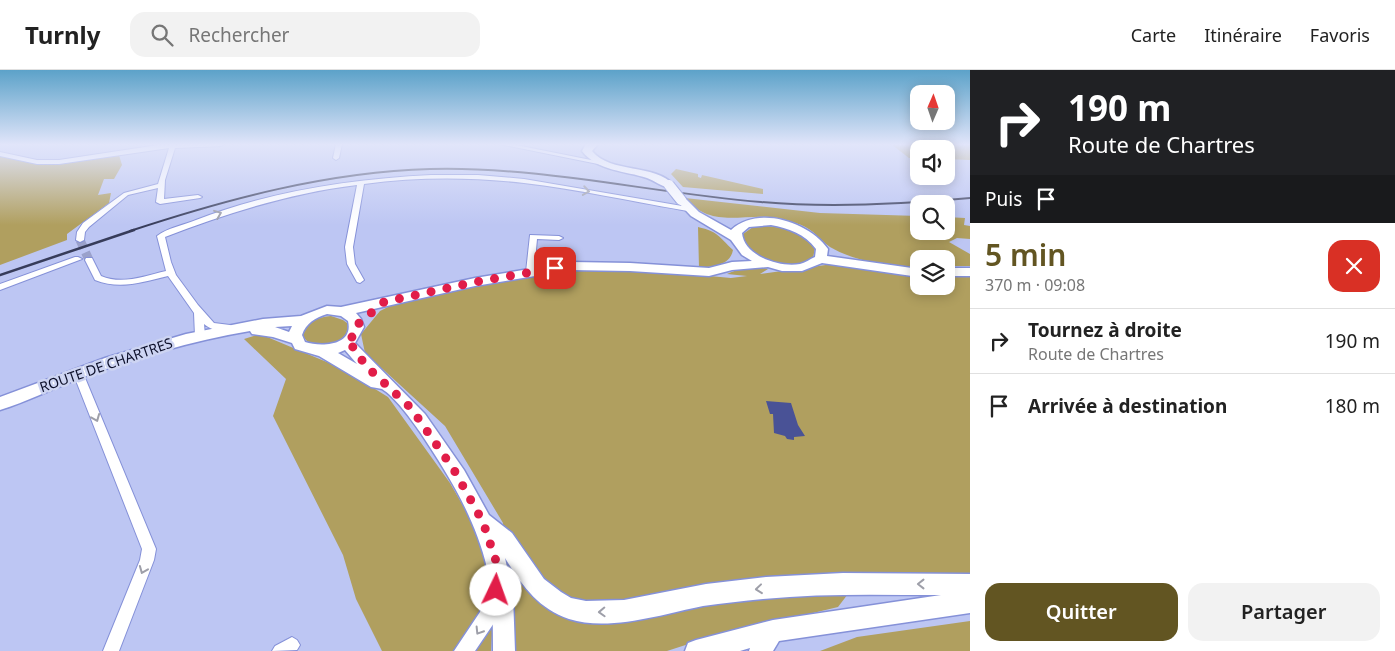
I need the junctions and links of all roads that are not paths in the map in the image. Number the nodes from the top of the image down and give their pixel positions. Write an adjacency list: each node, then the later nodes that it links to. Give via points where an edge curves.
1 (166, 171): 4 (street)
2 (635, 171): 6 (main road, bridge, via 652,175 669,185)
3 (361, 182): 6 (street, one-way to 6, via 425,177 504,180); 18 (street, one-way to 3, via 161,236 236,207 302,191); 23 (street, via 350,247 351,264)
4 (162, 185): 5 (street, via 160,202); 11 (street, via 126,194 83,227)
5 (198, 197)
6 (685, 204): 7 (main road)
7 (706, 218): 8 (main road); 9 (main road)
8 (743, 225): 9 (main road, via 736,230); 13 (main road, via 760,222 793,227 812,237)
9 (734, 237): 12 (main road)
10 (559, 238): 19 (street, via 533,237)
11 (80, 240)
12 (742, 250): 16 (main road); 17 (main road)
13 (821, 254): 16 (main road, via 814,264 804,268); 20 (main road, via 886,270)
14 (78, 259): 24 (street)
15 (89, 260): 18 (street, via 98,278 112,283)
16 (767, 264): 17 (main road)
17 (732, 266): 19 (main road, via 709,272 571,266)
18 (170, 272): 27 (street)
19 (530, 272): 25 (main road)
20 (910, 272)
21 (955, 272): 22 (main road)
22 (970, 272)
23 (360, 280)
24 (0, 287)
25 (384, 302): 26 (main road); 29 (main road)
26 (344, 312): 28 (main road, via 318,312); 29 (main road, via 353,317)
27 (199, 313): 30 (street, via 214,326); 31 (street)
28 (302, 320): 30 (main road, ROUTE DE CHARTRES); 32 (main road)
29 (357, 325): 33 (main road, via 355,334)
30 (230, 328): 31 (main road, ROUTE DE CHARTRES)
31 (207, 335): 32 (main road, ROUTE DE CHARTRES, via 265,331); 35 (main road, ROUTE DE CHARTRES, via 151,348)
32 (295, 339): 34 (main road, via 307,350)
33 (346, 343): 34 (main road); 36 (main road)
34 (322, 351): 36 (main road, via 371,381)
35 (78, 373): 37 (main road, ROUTE DE CHARTRES); 43 (street, one-way to 43, via 149,550)
36 (391, 387): 38 (main road, via 426,428)
37 (0, 404)
38 (483, 522): 39 (main road); 40 (main road, one-way to 38, via 843,584 766,588 706,595 624,611 586,612 553,600 524,570 505,540)
39 (501, 576): 44 (street, one-way to 44, via 488,617); 45 (main road)
40 (970, 585)
41 (970, 602): 42 (main road)
42 (773, 631): 46 (main road); 47 (main road)
43 (111, 651)
44 (464, 651)
45 (504, 651)
46 (696, 651)
47 (760, 651)

